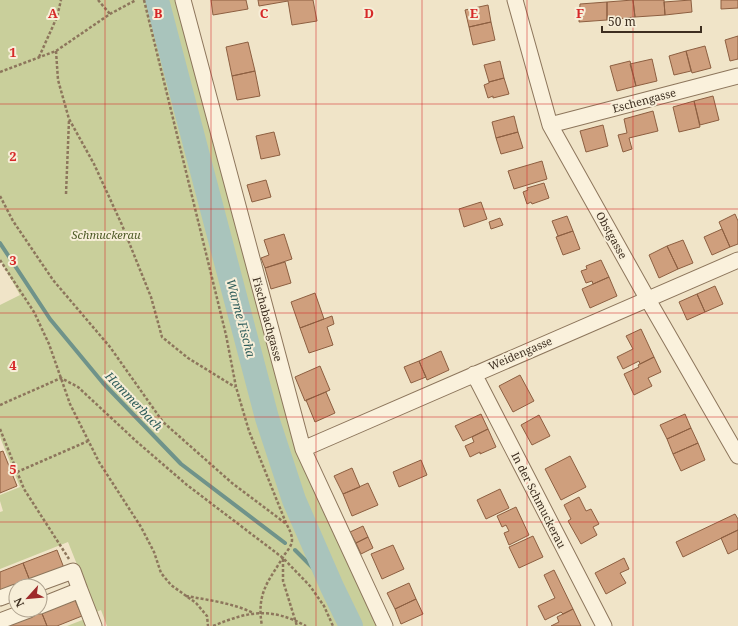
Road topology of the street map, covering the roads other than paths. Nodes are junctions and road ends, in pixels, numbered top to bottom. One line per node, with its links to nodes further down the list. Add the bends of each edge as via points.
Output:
1 (183, 0): 8 (street, Fischabachgasse)
2 (515, 0): 4 (street, Obstgasse)
3 (738, 76): 4 (street, Eschengasse)
4 (550, 125): 6 (street, Obstgasse)
5 (738, 260): 6 (street, Weidengasse)
6 (647, 298): 7 (street, Weidengasse); 9 (street, Obstgasse)
7 (474, 374): 8 (street, Weidengasse); 15 (street, In der Schmuckerau)
8 (303, 449): 14 (street, Fischabachgasse)
9 (737, 451)
10 (48, 580): 11 (street, via 73,571)
11 (80, 590): 12 (street); 13 (street)
12 (48, 603)
13 (94, 626)
14 (384, 626)
15 (604, 626)

